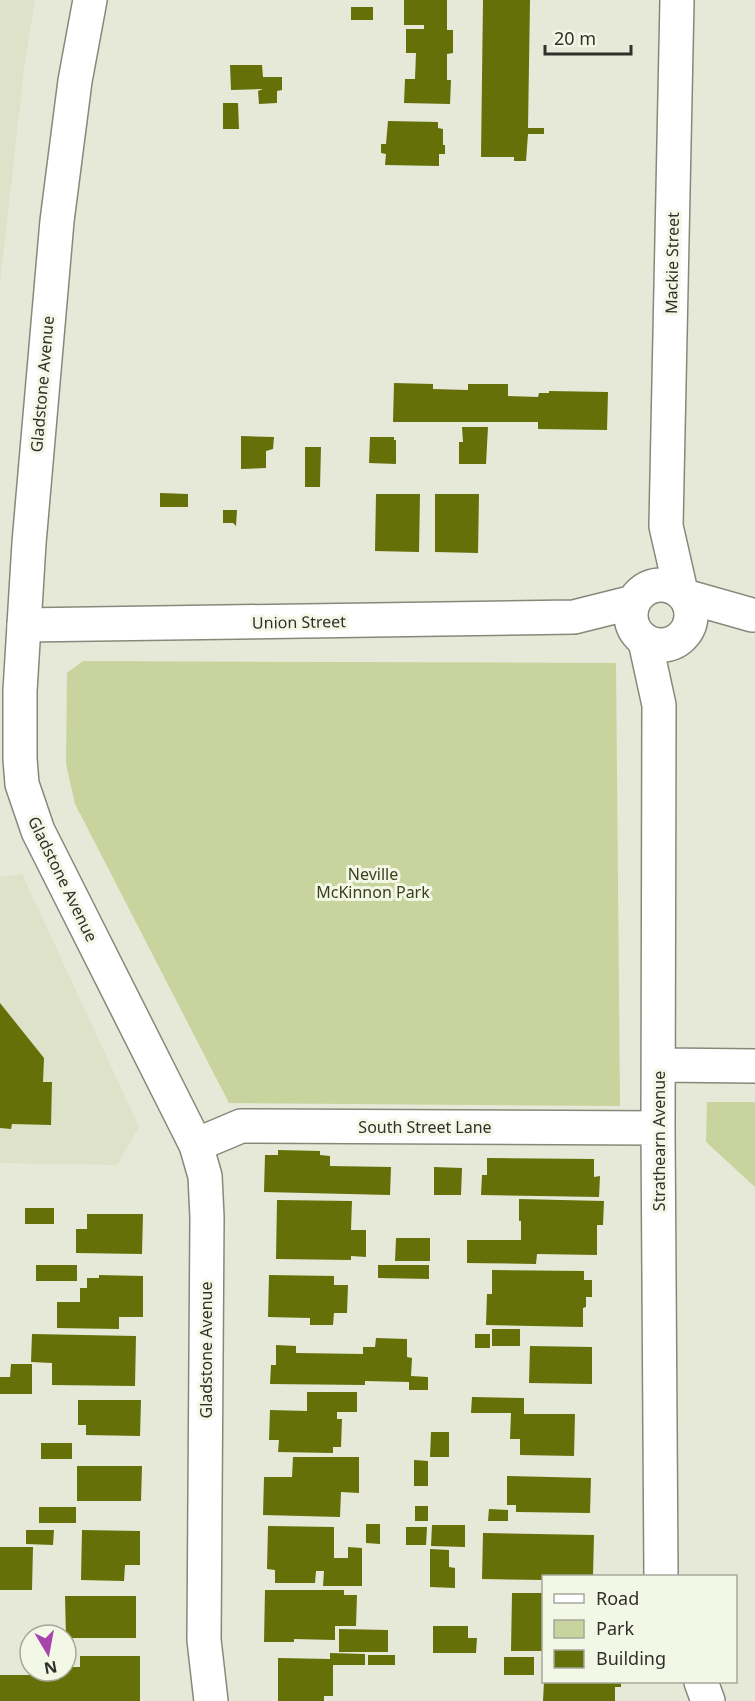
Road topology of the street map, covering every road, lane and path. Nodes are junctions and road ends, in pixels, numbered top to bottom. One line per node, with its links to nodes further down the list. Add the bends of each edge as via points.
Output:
1 (90, 0): 7 (street, Gladstone Avenue, via 55,232)
2 (677, 0): 3 (street, Mackie Street)
3 (666, 526): 4 (street); 6 (street)
4 (683, 594): 5 (street, Union Street); 6 (street, Union Street, via 664,585 649,587)
5 (753, 615): 6 (street, Union Street)
6 (654, 622): 7 (street, Union Street, via 574,617); 8 (street, Strathearn Avenue, via 659,705)
7 (24, 625): 11 (street, Gladstone Avenue, via 20,759 29,808 48,854)
8 (660, 1065): 9 (street); 10 (street, Strathearn Avenue)
9 (755, 1066)
10 (658, 1128): 11 (street, South Street Lane, via 241,1126); 12 (street, Strathearn Avenue)
11 (196, 1144): 14 (street, Gladstone Avenue, via 207,1196 204,1640)
12 (661, 1575)
13 (701, 1683): 15 (street)
14 (211, 1701)
15 (708, 1701)

